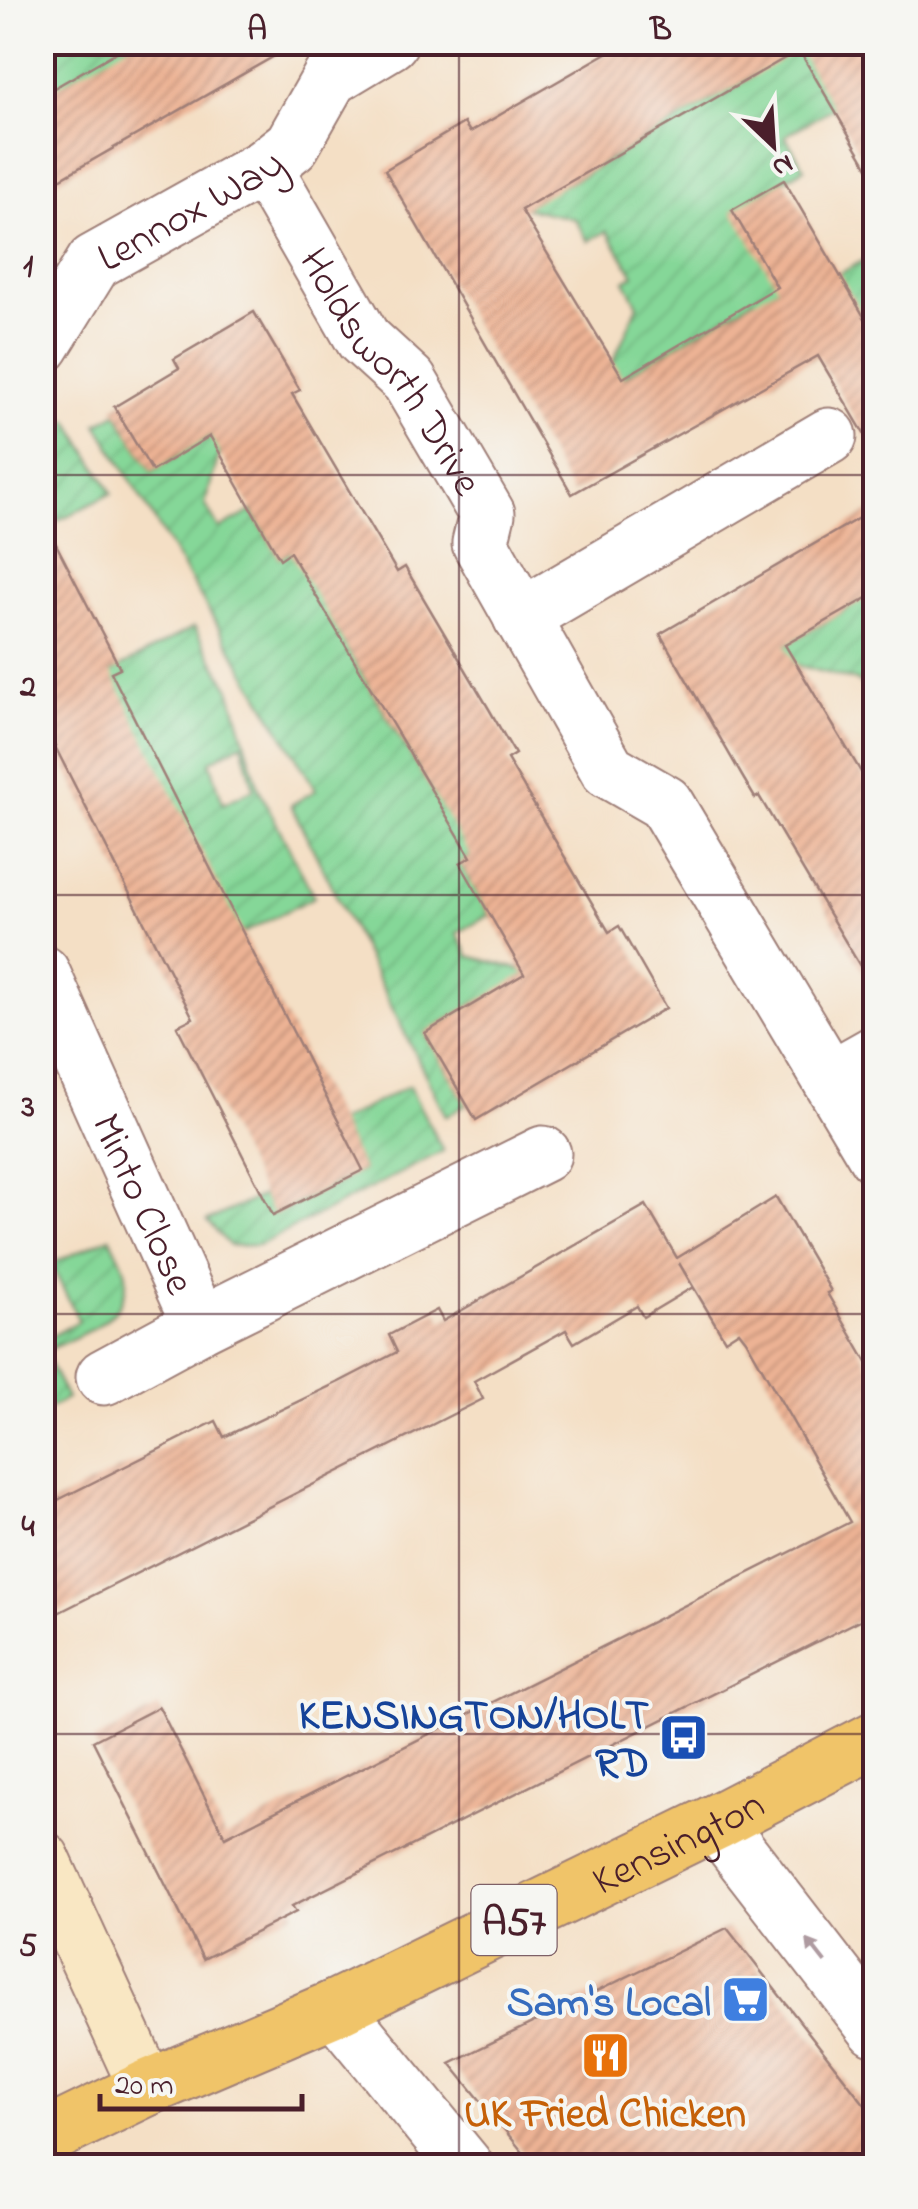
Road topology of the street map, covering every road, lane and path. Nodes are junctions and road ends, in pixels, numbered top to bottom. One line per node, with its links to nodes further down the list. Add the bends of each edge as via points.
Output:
1 (390, 42): 2 (street, Lennox Way, via 330,78 292,146)
2 (264, 167): 3 (street, Lennox Way, via 94,262); 5 (street, Holdsworth Drive, via 363,339 410,380 487,514 480,544)
3 (42, 346)
4 (830, 436): 5 (street)
5 (521, 617): 7 (street, Holdsworth Drive, via 608,770 665,803)
6 (42, 972): 10 (street, Minto Close)
7 (853, 1066): 9 (street, Holdsworth Drive)
8 (543, 1154): 10 (street, Minto Close)
9 (876, 1156)
10 (200, 1325): 11 (street, Minto Close)
11 (104, 1377)
12 (876, 1739): 13 (main road, Kensington / A57)
13 (716, 1822): 15 (main road, Kensington / A57); 16 (street, one-way to 13)
14 (42, 1859): 17 (main road)
15 (335, 2008): 17 (main road, Kensington / A57); 19 (street)
16 (876, 2028)
17 (147, 2088): 18 (main road, Kensington / A57)
18 (42, 2139)
19 (465, 2166)

